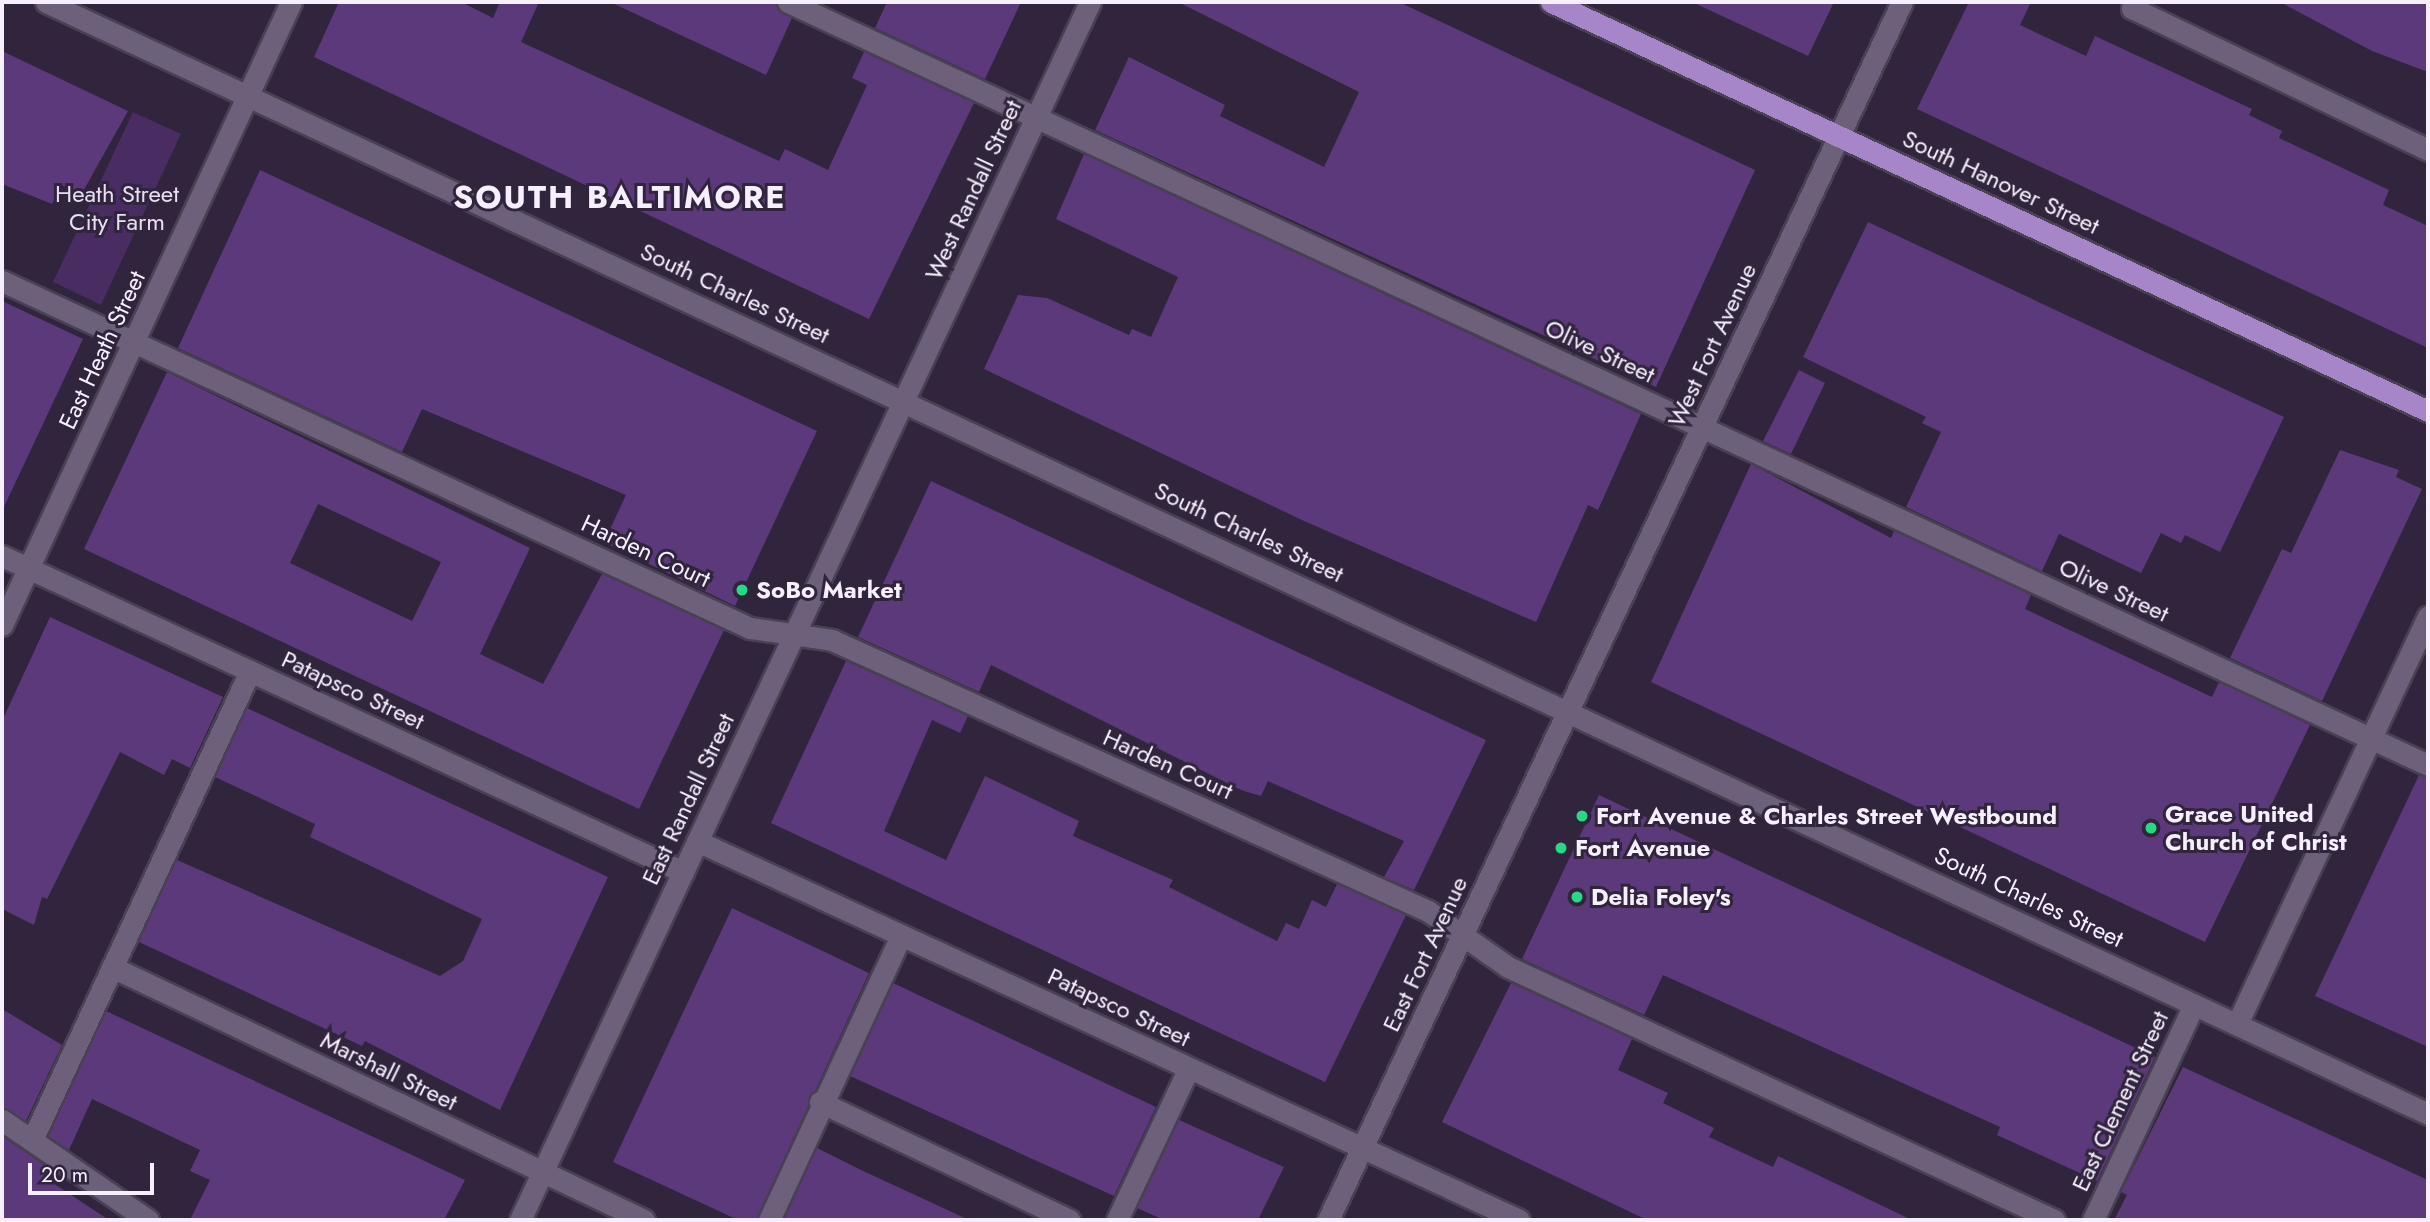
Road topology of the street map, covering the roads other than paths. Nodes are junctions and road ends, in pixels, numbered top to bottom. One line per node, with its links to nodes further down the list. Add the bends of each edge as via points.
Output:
1 (46, 2): 8 (street, South Charles Street)
2 (291, 2): 8 (street, East Heath Street)
3 (788, 2): 9 (street, Olive Street)
4 (1090, 2): 9 (street, West Randall Street)
5 (1551, 2): 10 (main road, South Hanover Street)
6 (1902, 2): 10 (street, West Fort Avenue)
7 (2135, 2): 11 (street, via 2132,8)
8 (248, 96): 13 (street, East Heath Street); 14 (street, South Charles Street)
9 (1036, 118): 14 (street, West Randall Street); 16 (street, Olive Street)
10 (1838, 135): 15 (main road, South Hanover Street); 16 (street, West Fort Avenue)
11 (2426, 143)
12 (2, 281): 13 (street, Harden Court)
13 (134, 343): 18 (street, East Heath Street); 21 (street, Harden Court, via 750,628)
14 (904, 400): 21 (street, East Randall Street); 23 (street, South Charles Street)
15 (2428, 411)
16 (1702, 428): 23 (street, West Fort Avenue); 24 (street, Olive Street)
17 (2, 556): 18 (street, Patapsco Street)
18 (29, 568): 20 (street, East Heath Street); 22 (street, Patapsco Street)
19 (2428, 616): 24 (street)
20 (2, 625)
21 (794, 635): 26 (street, East Randall Street); 29 (street, Harden Court, via 856,651 1428,911)
22 (250, 671): 27 (street, Patapsco Street); 30 (street)
23 (1570, 710): 29 (street, East Fort Avenue); 31 (street, South Charles Street)
24 (2371, 737): 25 (street, Olive Street); 32 (street)
25 (2428, 765)
26 (697, 841): 27 (street, East Randall Street); 28 (street, Patapsco Street)
27 (683, 872): 39 (street, East Randall Street)
28 (901, 935): 33 (street, Patapsco Street); 34 (street)
29 (1463, 936): 38 (street, East Fort Avenue); 48 (street, Harden Court, via 1508,967)
30 (112, 967): 37 (street); 39 (street, Marshall Street)
31 (2194, 1004): 32 (street, South Charles Street); 49 (street, East Clement Street)
32 (2237, 1024): 35 (street, South Charles Street)
33 (1189, 1068): 38 (street, Patapsco Street); 45 (street)
34 (820, 1102): 43 (street); 44 (street)
35 (2428, 1114)
36 (2, 1120): 37 (street)
37 (32, 1140): 40 (street)
38 (1362, 1148): 46 (street, East Fort Avenue); 47 (street, Patapsco Street)
39 (542, 1173): 41 (street, East Randall Street); 42 (street, Marshall Street)
40 (148, 1220)
41 (520, 1220)
42 (644, 1220)
43 (769, 1220)
44 (1070, 1220)
45 (1117, 1220)
46 (1328, 1220)
47 (1519, 1220)
48 (2054, 1220)
49 (2093, 1220)

